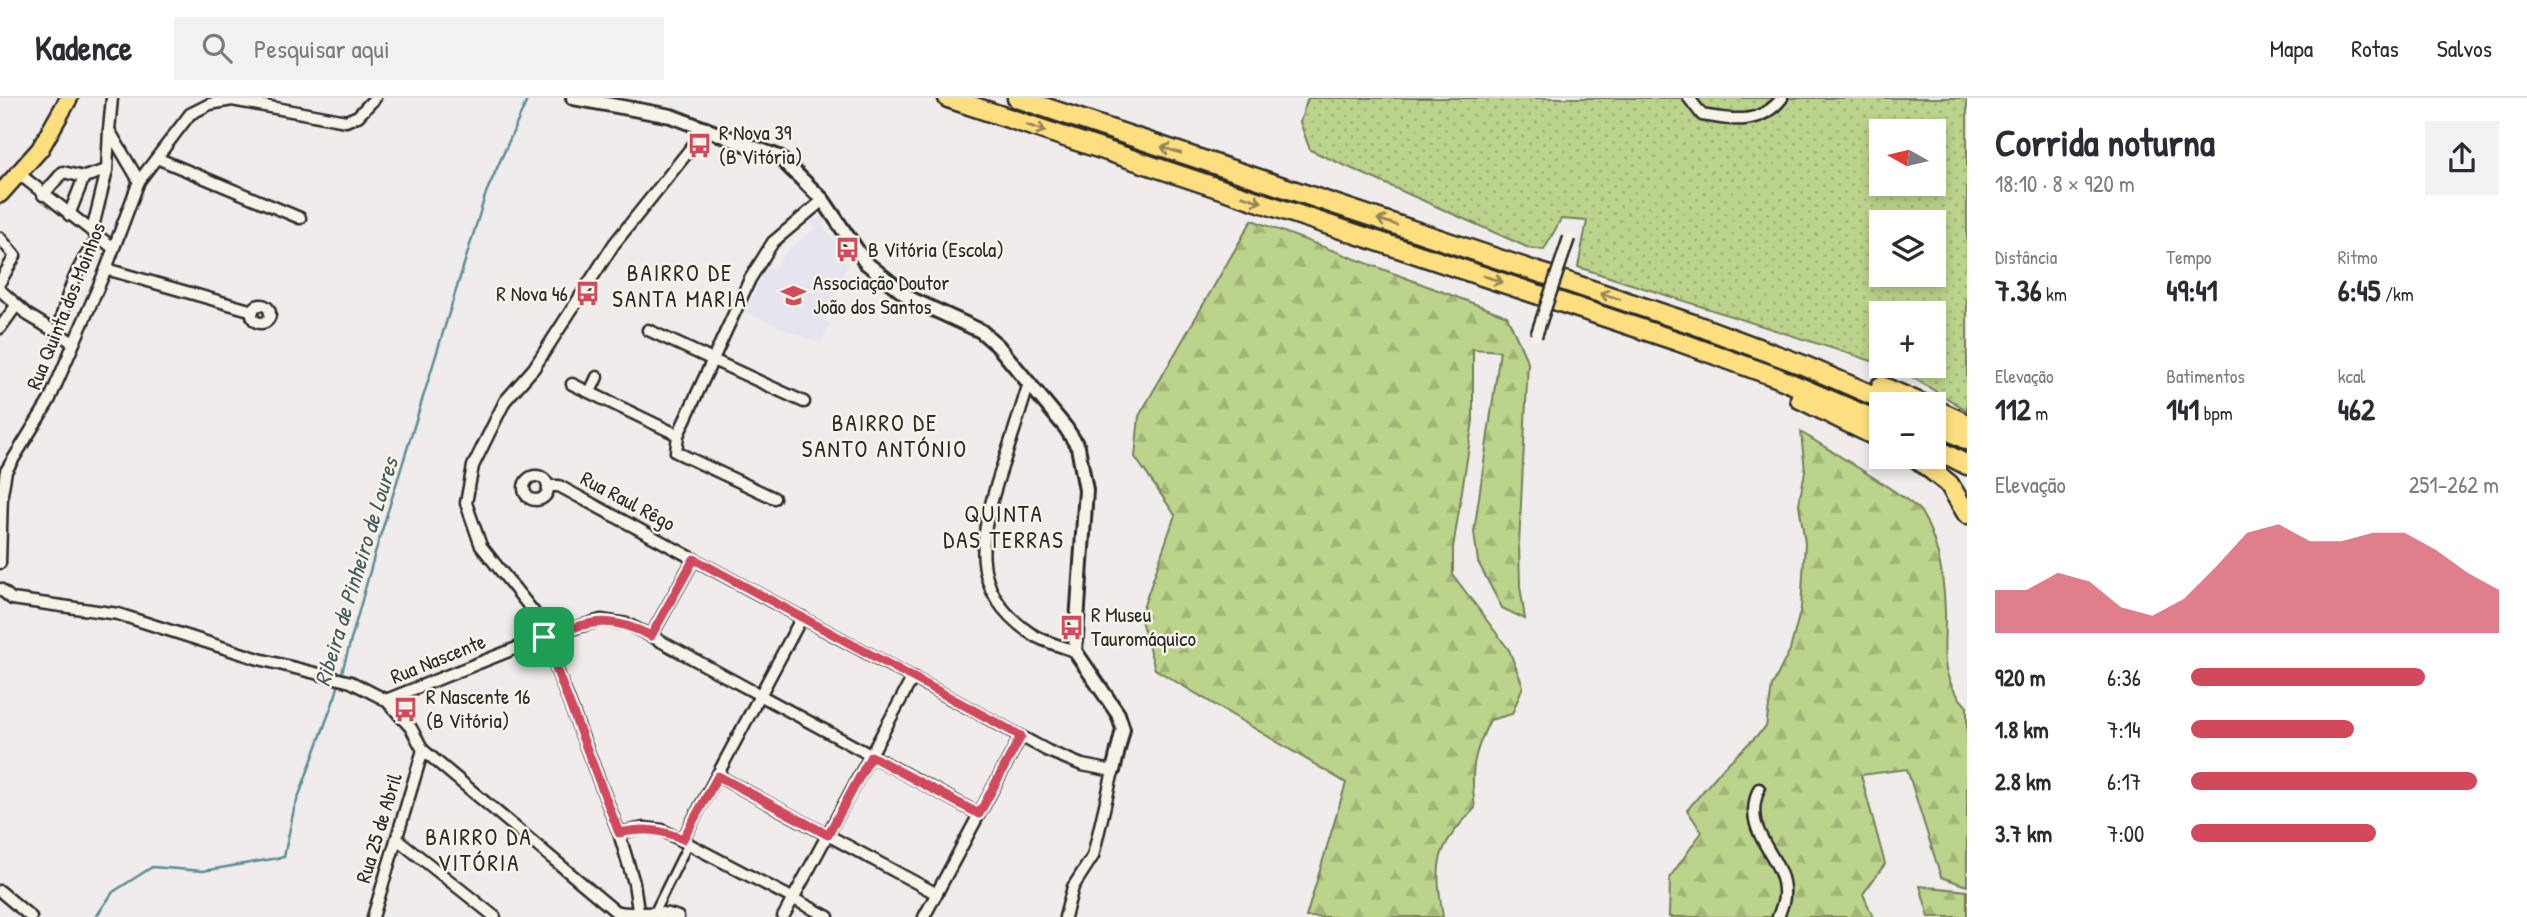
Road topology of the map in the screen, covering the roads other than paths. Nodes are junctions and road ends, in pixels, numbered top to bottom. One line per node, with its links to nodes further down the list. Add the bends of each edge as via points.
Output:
1 (69, 98): 13 (main road, via 40,149)
2 (112, 98): 10 (street)
3 (376, 98): 11 (street, via 346,121 232,100 209,104 190,114)
4 (573, 98): 9 (street, via 671,116)
5 (948, 98): 28 (highway, one-way to 28)
6 (1017, 98): 31 (highway, one-way to 6)
7 (1689, 98): 8 (street, via 1702,115 1740,121 1763,116)
8 (1782, 98)
9 (707, 128): 18 (street, via 779,157); 63 (street, via 614,244 534,368 494,418 470,474 466,503 481,546 537,615)
10 (109, 130): 12 (street); 15 (street)
11 (159, 159): 15 (street); 20 (street)
12 (106, 172): 14 (street); 21 (street)
13 (18, 173): 16 (main road); 17 (street)
14 (84, 177): 17 (street, via 63,172); 19 (street)
15 (139, 181): 24 (street, Rua Quinta dos Moinhos)
16 (0, 194)
17 (43, 195): 19 (street)
18 (823, 200): 37 (street, via 773,242 750,279); 39 (street, via 865,262 889,284 930,309 981,331)
19 (69, 215): 21 (street)
20 (300, 218)
21 (96, 234): 24 (street); 34 (street, via 83,256)
22 (0, 238): 26 (street, via 15,256)
23 (1569, 238): 35 (street, bridge)
24 (112, 247): 25 (street, Rua Quinta dos Moinhos)
25 (106, 269): 30 (street); 36 (street, Rua Quinta dos Moinhos)
26 (0, 282)
27 (0, 290): 29 (street)
28 (1540, 296): 46 (highway, via 1740,364); 49 (highway, via 1755,379)
29 (16, 306): 32 (street); 34 (street)
30 (253, 311)
31 (1675, 317): 42 (highway, via 1789,352); 43 (highway)
32 (0, 328)
33 (648, 330): 37 (street)
34 (57, 334): 36 (street)
35 (1536, 336)
36 (72, 342): 59 (street, Rua Quinta dos Moinhos, via 43,413 6,471)
37 (713, 360): 44 (street); 50 (street)
38 (597, 377): 41 (street)
39 (1029, 383): 64 (street, via 1079,447 1083,463 1085,527); 64 (street, via 984,526 985,568 998,601 1017,623 1033,635)
40 (572, 384): 41 (street)
41 (590, 392): 50 (street)
42 (1892, 392)
43 (1869, 394)
44 (804, 402)
45 (1946, 414): 47 (highway)
46 (1869, 417)
47 (1967, 424)
48 (1946, 429): 51 (highway)
49 (1869, 433)
50 (678, 435): 56 (street, via 676,452)
51 (1967, 440)
52 (1946, 454): 53 (highway)
53 (1967, 465)
54 (1930, 469): 57 (highway, via 1949,484)
55 (548, 486): 58 (street, Rua Raul Rêgo, via 559,486)
56 (775, 498)
57 (1967, 514)
58 (694, 559): 61 (street, Rua Raul Rêgo); 62 (street)
59 (0, 563)
60 (0, 589): 67 (street, via 12,598 118,614 259,659 352,682)
61 (802, 617): 65 (street, Rua Raul Rêgo); 66 (street)
62 (651, 636): 63 (street, Rua Nascente, via 627,624 601,621); 66 (street, Rua Nascente)
63 (544, 637): 67 (street, Rua Nascente); 75 (street)
64 (1075, 651): 71 (street, via 1118,714 1123,729)
65 (914, 677): 68 (street, Rua Raul Rêgo); 70 (street)
66 (761, 695): 70 (street, Rua Nascente); 72 (street)
67 (386, 700): 69 (street)
68 (1021, 736): 71 (street, Rua Raul Rêgo, via 1082,765); 74 (street)
69 (423, 750): 77 (street, Rua 25 de Abril); 83 (street, via 615,911)
70 (871, 756): 74 (street, Rua Nascente); 76 (street)
71 (1113, 771): 91 (street, via 1093,856 1073,887)
72 (718, 776): 76 (street); 78 (street)
73 (1759, 789): 92 (street, via 1754,819 1761,841 1780,870 1784,896)
74 (979, 814): 80 (street)
75 (619, 833): 78 (street, via 644,828); 83 (street)
76 (828, 835): 80 (street); 81 (street)
77 (397, 839): 85 (street, Rua 25 de Abril); 86 (street)
78 (686, 840): 81 (street); 82 (street)
79 (0, 891): 84 (street)
80 (937, 894): 90 (street)
81 (793, 899): 88 (street); 89 (street)
82 (653, 913): 83 (street); 87 (street)
83 (639, 916)
84 (31, 917)
85 (373, 917)
86 (495, 917)
87 (678, 917)
88 (783, 917)
89 (828, 917)
90 (924, 917)
91 (1065, 917)
92 (1778, 917)

